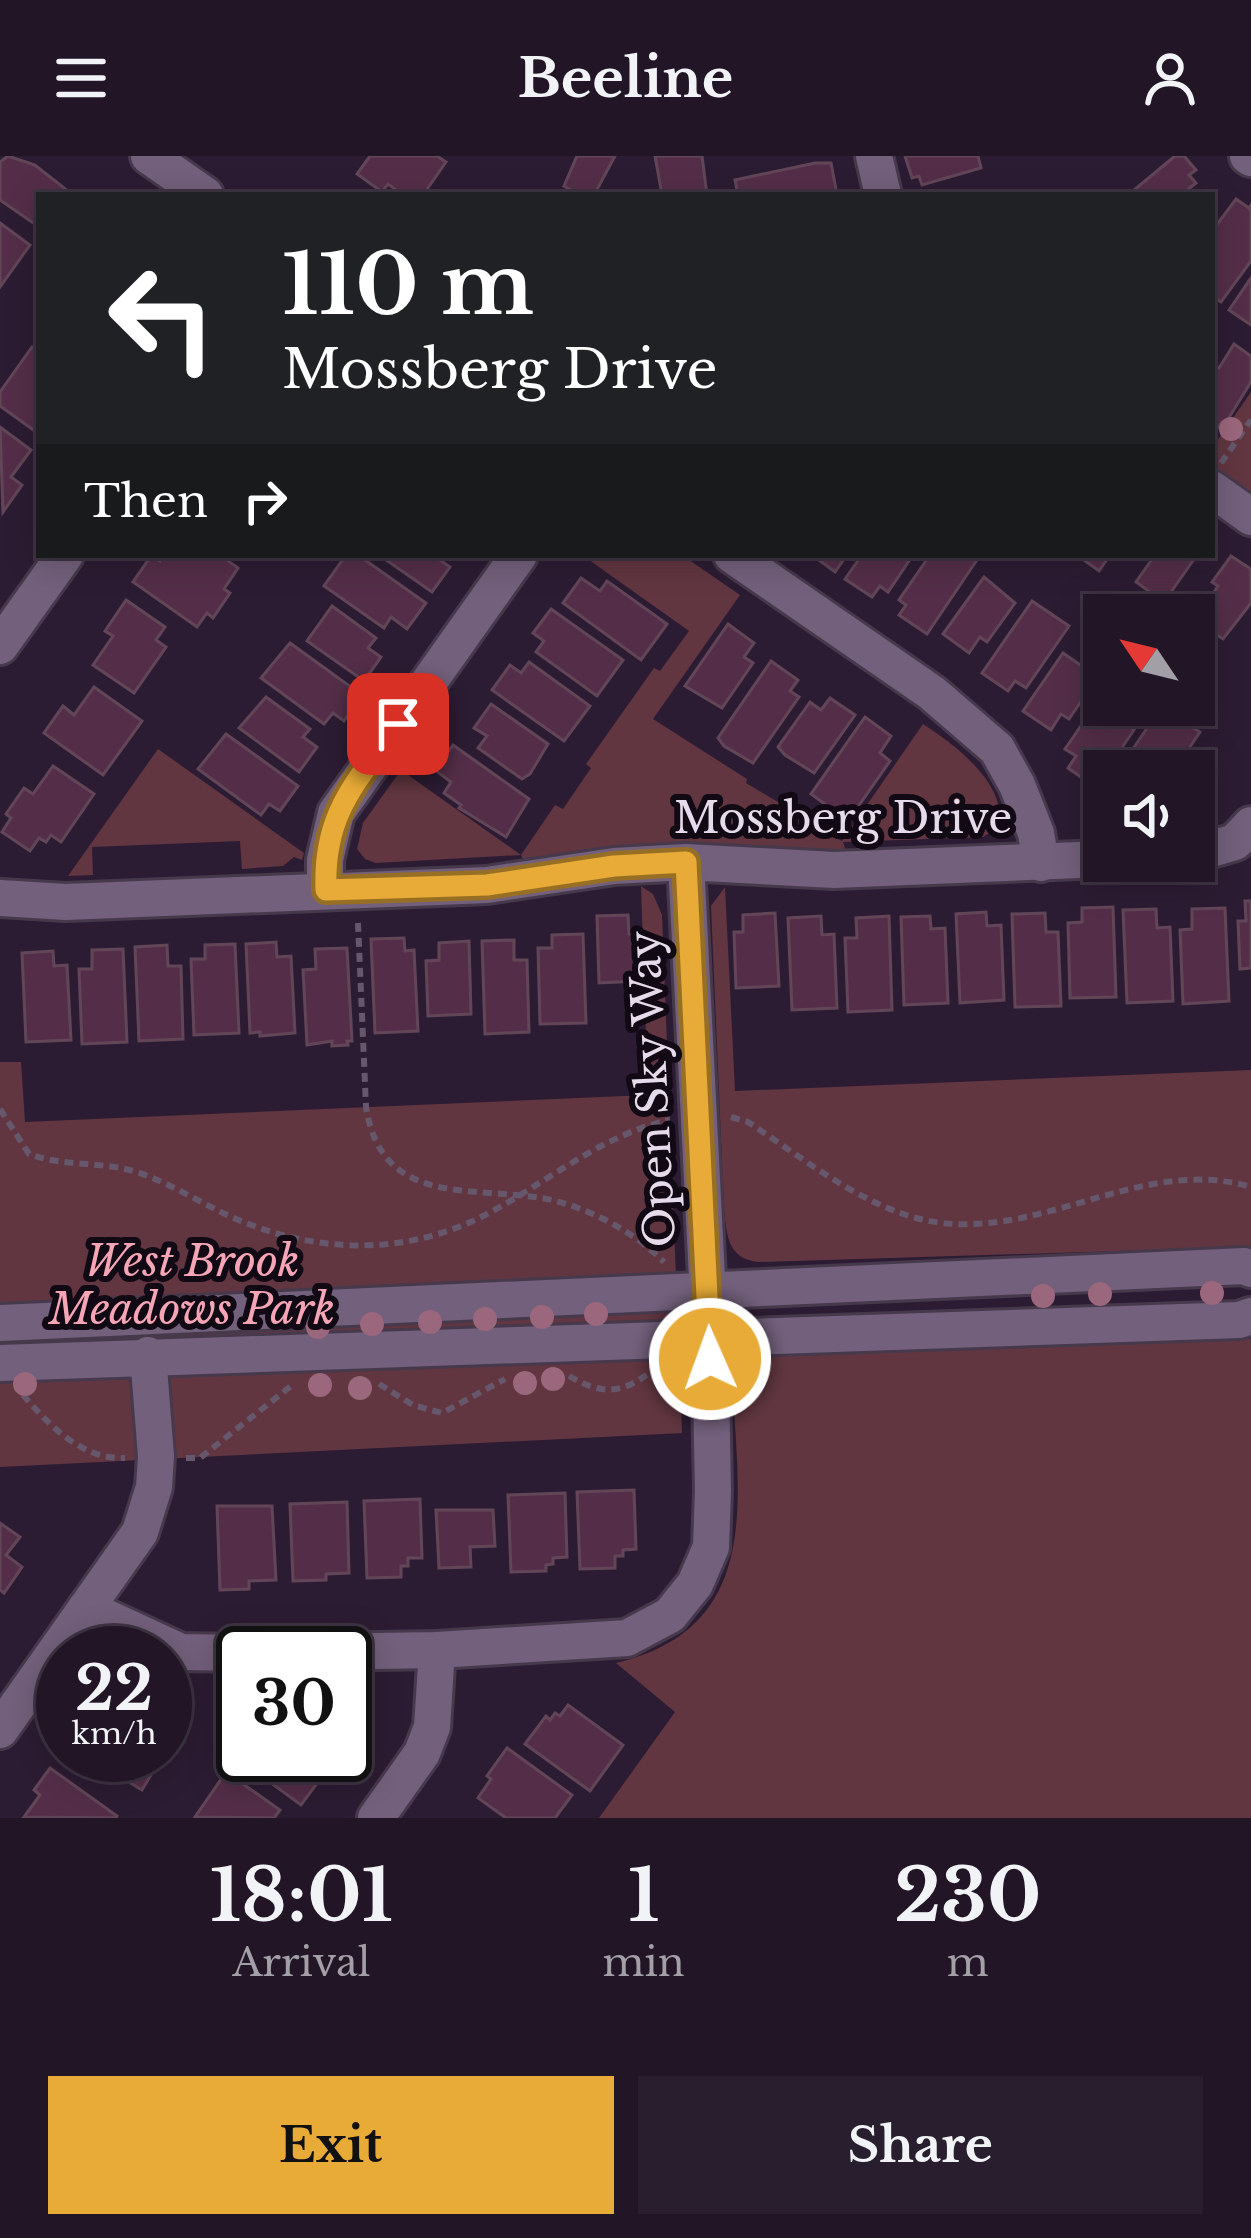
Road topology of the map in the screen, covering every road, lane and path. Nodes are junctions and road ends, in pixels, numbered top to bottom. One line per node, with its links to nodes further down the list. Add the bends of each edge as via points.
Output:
1 (149, 156): 3 (street)
2 (874, 156): 4 (street)
3 (202, 192)
4 (882, 192)
5 (1251, 420): 6 (path)
6 (1215, 478)
7 (1215, 481): 8 (street)
8 (1251, 517)
9 (63, 558): 12 (street)
10 (517, 558): 18 (street, via 337,813 328,832)
11 (736, 558): 17 (street, via 932,693 997,749)
12 (0, 646)
13 (1251, 825): 14 (street)
14 (1215, 848)
15 (1083, 860): 17 (street, Mossberg Drive)
16 (686, 862): 17 (street, Mossberg Drive, via 835,870); 18 (street, Mossberg Drive, via 487,885); 27 (street, Open Sky Way)
17 (1041, 862)
18 (341, 889): 19 (street, Mossberg Drive); 24 (path, via 376,1144 396,1168 433,1187)
19 (0, 898)
20 (0, 1109): 24 (path, via 29,1154 130,1170 253,1226 309,1242 405,1243)
21 (727, 1117): 23 (path, via 918,1219 984,1223 1046,1215 1180,1179)
22 (665, 1120): 24 (path)
23 (1251, 1187)
24 (517, 1197): 25 (path, via 604,1220)
25 (669, 1268)
26 (1251, 1269): 27 (street)
27 (709, 1313): 28 (street); 29 (street); 30 (street); 40 (street, Open Sky Way, via 711,1547 670,1616 627,1638)
28 (1251, 1316)
29 (0, 1323)
30 (148, 1355): 34 (street); 39 (street, via 154,1487 140,1532)
31 (658, 1364): 33 (path, via 619,1391 594,1389)
32 (520, 1372): 35 (path, via 442,1413)
33 (563, 1372)
34 (9, 1376): 37 (path, via 54,1429)
35 (358, 1376)
36 (300, 1383): 38 (path)
37 (113, 1459)
38 (190, 1459)
39 (86, 1608): 42 (street, Open Sky Way, via 181,1652); 43 (street)
40 (436, 1650): 41 (street, Open Sky Way); 44 (street, via 432,1726)
41 (372, 1651)
42 (216, 1653)
43 (0, 1730)
44 (376, 1818)

